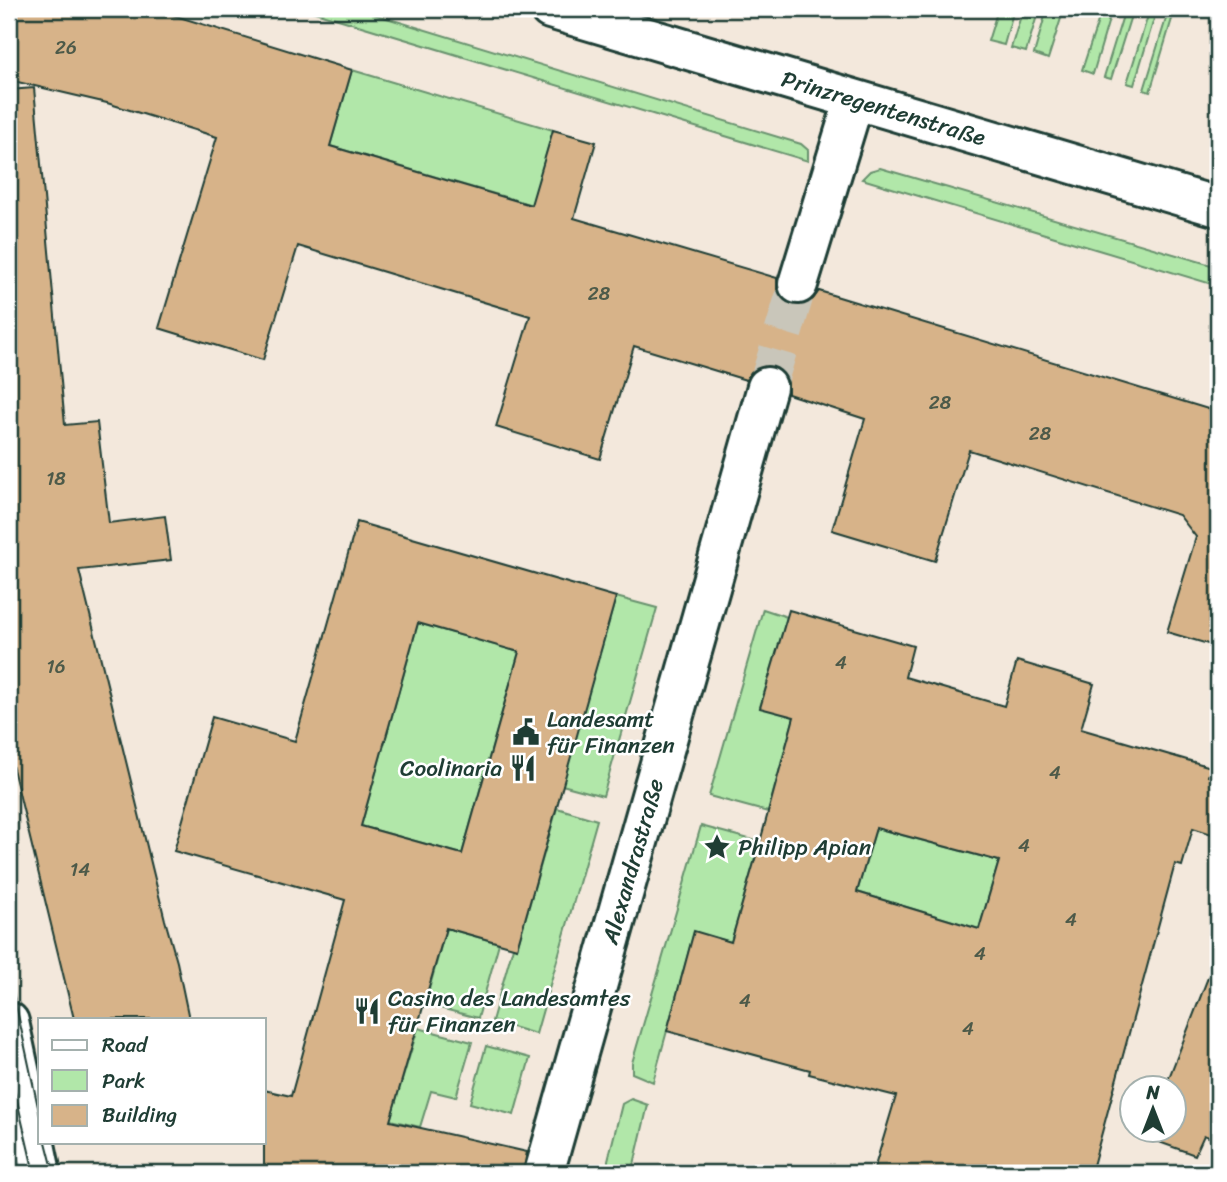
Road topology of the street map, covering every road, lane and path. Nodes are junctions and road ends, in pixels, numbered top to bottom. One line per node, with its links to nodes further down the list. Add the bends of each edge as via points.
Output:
1 (550, 9): 2 (street, Prinzregentenstraße)
2 (854, 101): 3 (street, Prinzregentenstraße); 4 (street)
3 (1218, 207)
4 (798, 284)
5 (767, 387): 8 (street, Alexandrastraße)
6 (9, 1022): 7 (street)
7 (41, 1173)
8 (544, 1173)

